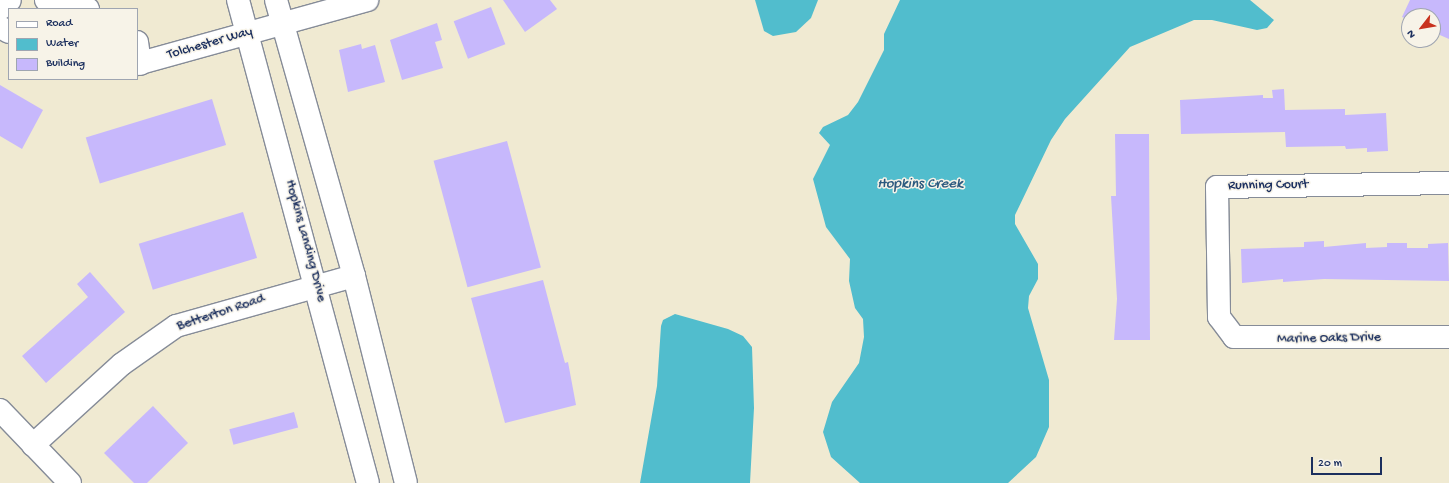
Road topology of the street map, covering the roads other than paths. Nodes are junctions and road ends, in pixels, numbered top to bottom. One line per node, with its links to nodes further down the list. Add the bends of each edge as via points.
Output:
1 (10, 0): 7 (street)
2 (46, 0): 6 (street)
3 (238, 0): 9 (street, Hopkins Landing Drive)
4 (276, 0): 8 (street)
5 (367, 0): 8 (street, Tolchester Way)
6 (83, 8)
7 (0, 9)
8 (282, 22): 9 (street, Tolchester Way); 12 (street)
9 (248, 34): 10 (street, Tolchester Way); 13 (street, Hopkins Landing Drive)
10 (138, 64)
11 (1449, 183): 14 (street, Running Court, via 1217,187)
12 (354, 276): 13 (street, Betterton Road); 20 (street)
13 (317, 285): 17 (street, Betterton Road, via 176,326 122,364); 19 (street, Hopkins Landing Drive)
14 (1218, 317): 15 (street, Marine Oaks Drive, via 1234,337)
15 (1449, 337)
16 (0, 410): 17 (street)
17 (33, 445): 18 (street)
18 (70, 483)
19 (368, 483)
20 (406, 483)

